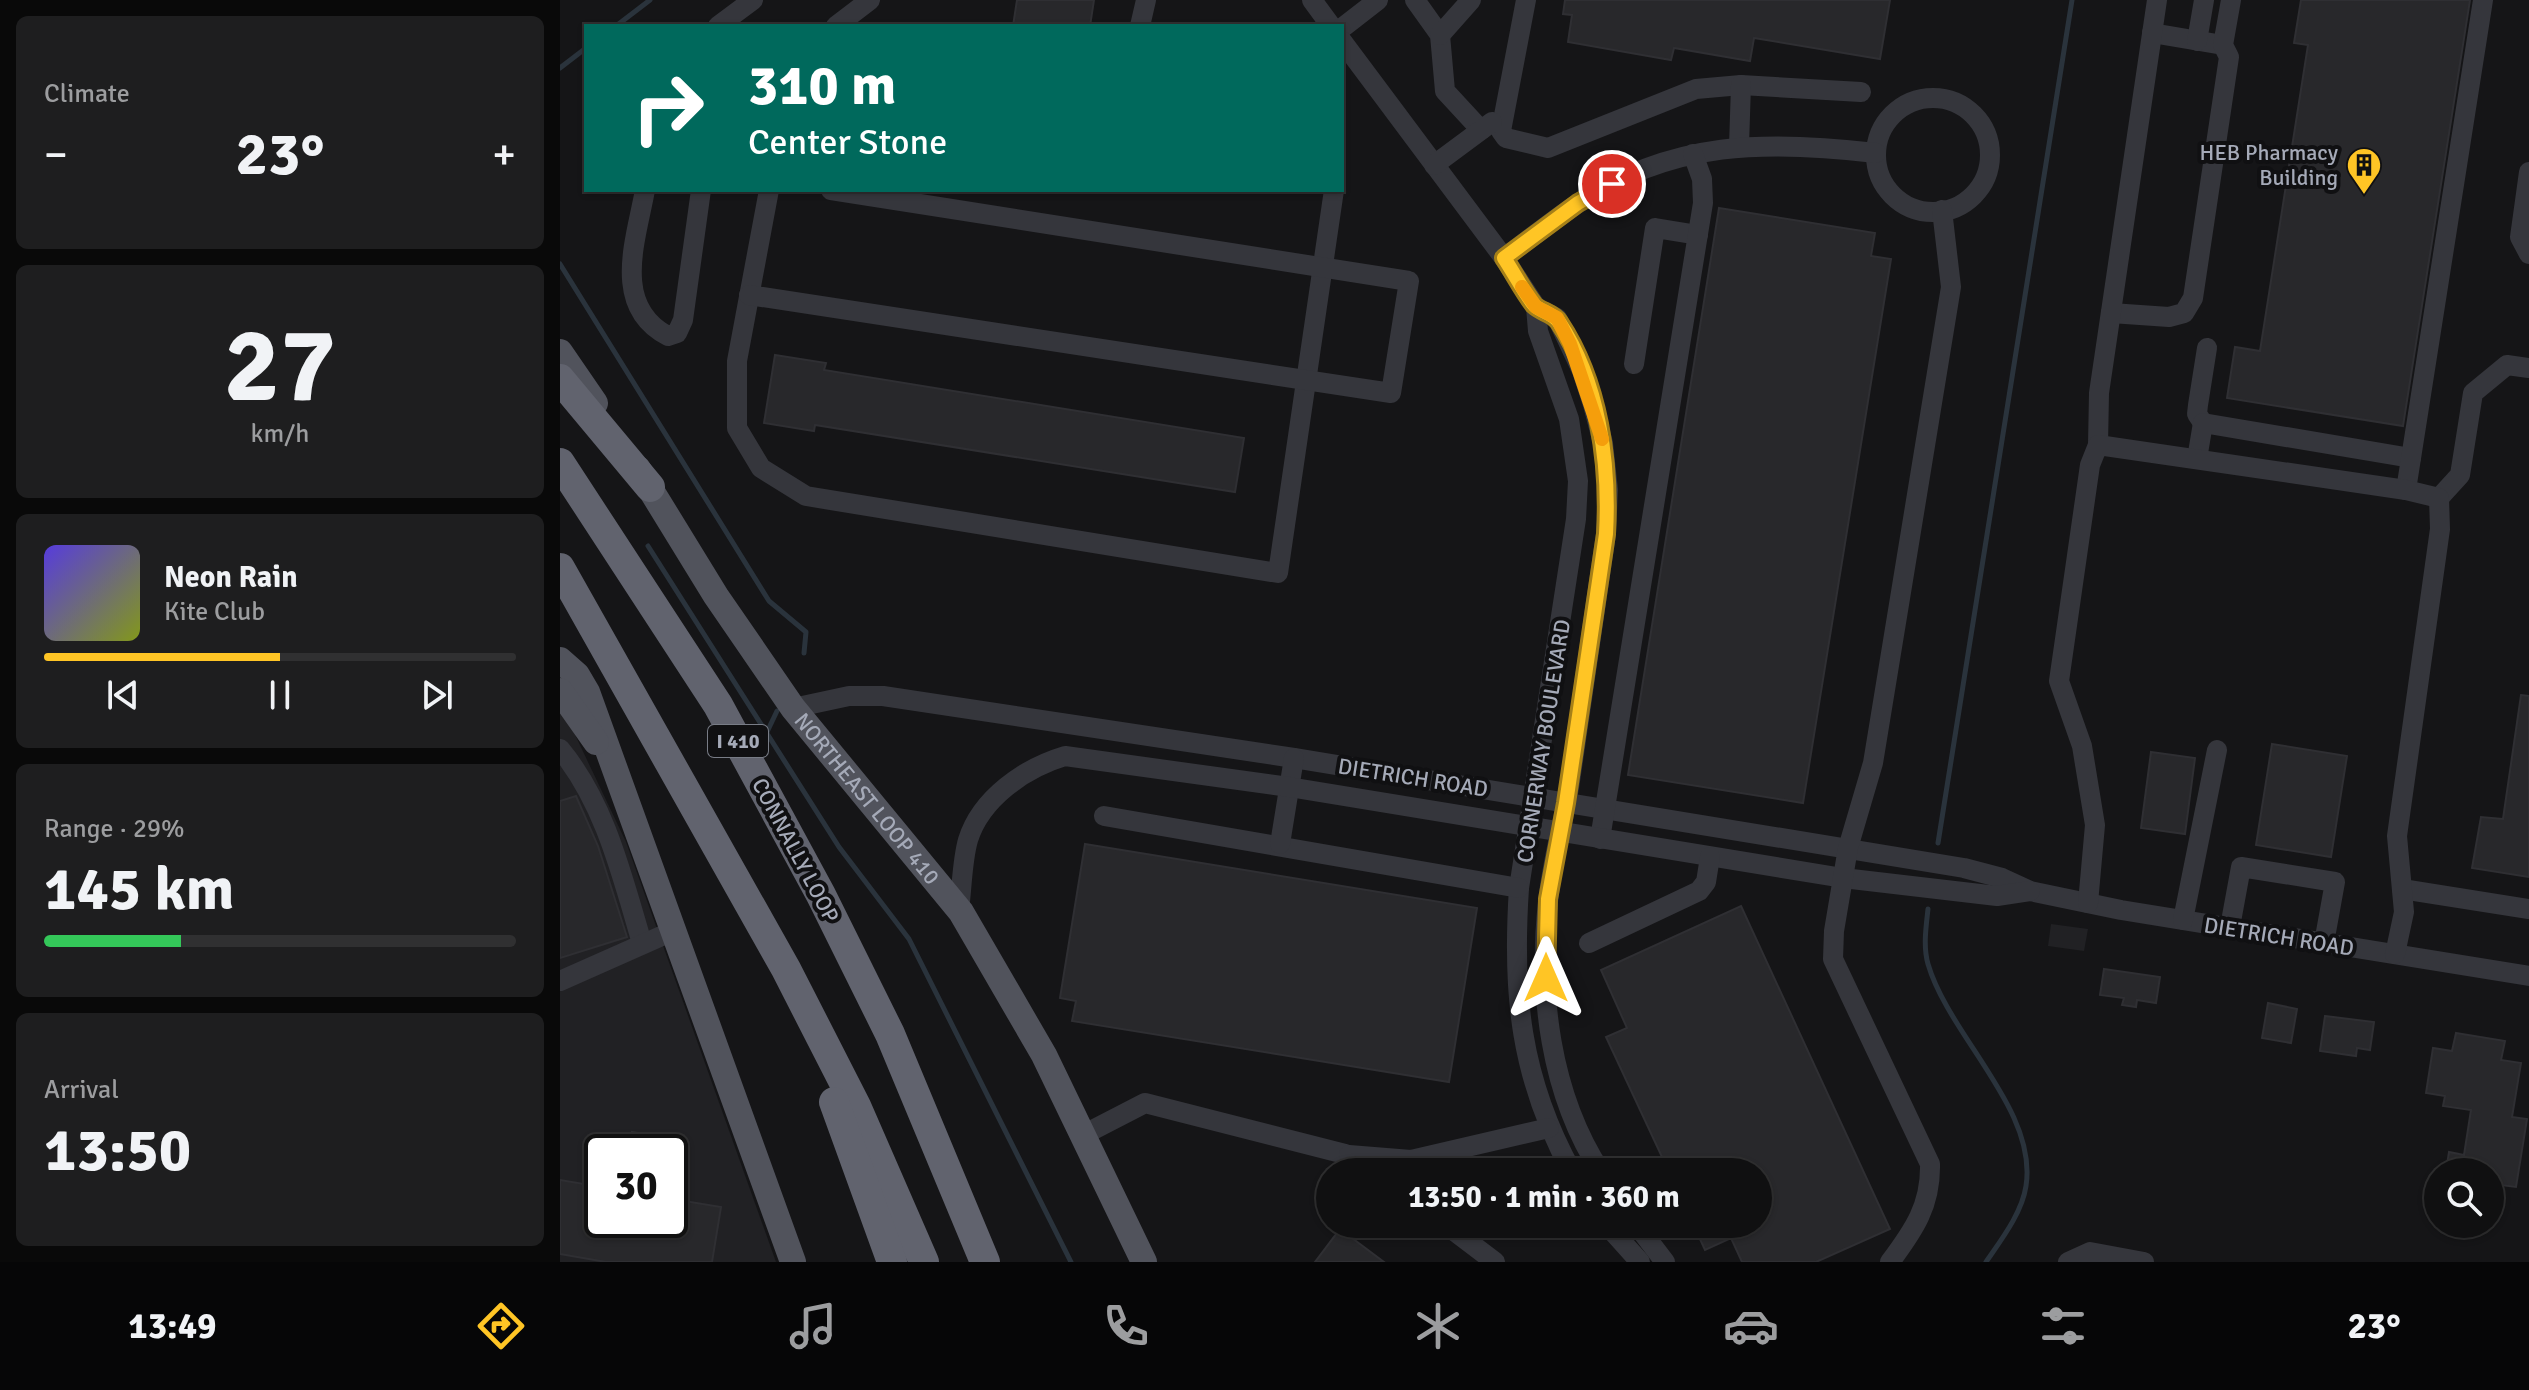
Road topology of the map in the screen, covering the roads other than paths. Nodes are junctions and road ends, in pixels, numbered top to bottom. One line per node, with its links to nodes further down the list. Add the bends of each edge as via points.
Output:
1 (753, 0): 13 (street)
2 (870, 0): 14 (street)
3 (1146, 0): 15 (street)
4 (1312, 0): 16 (street)
5 (1378, 0): 17 (street)
6 (1415, 0): 19 (street)
7 (1471, 0): 19 (street)
8 (1526, 0): 25 (street)
9 (2157, 0): 18 (street)
10 (2204, 0): 20 (street)
11 (2231, 0): 22 (street)
12 (2483, 0): 53 (street)
13 (726, 23)
14 (839, 24)
15 (1140, 24)
16 (1330, 24)
17 (1344, 26)
18 (2152, 33): 20 (street); 44 (street)
19 (1440, 35): 26 (street, via 1445,91)
20 (2197, 41): 22 (street)
21 (1344, 44): 30 (street, CORNERWAY BOULEVARD)
22 (2223, 45): 44 (street, via 2229,57 2193,298 2184,313 2169,317)
23 (1741, 85): 24 (street); 25 (street, via 1696,89 1548,148 1506,138 1501,131); 27 (street)
24 (1861, 92)
25 (1505, 112): 26 (street)
26 (1481, 130): 30 (street)
27 (1739, 146): 28 (street, via 1798,144); 29 (street)
28 (1876, 153): 37 (street, via 1878,171 1898,200 1914,209); 37 (street, via 1890,117 1906,104 1944,98 1963,105 1987,136 1988,173 1966,201)
29 (1693, 154): 38 (street, via 1702,179); 40 (street, via 1612,184)
30 (1434, 165): 40 (street, CORNERWAY BOULEVARD)
31 (2529, 172): 39 (street, via 2520,237)
32 (645, 192): 33 (street, via 629,276 632,293 656,329 668,336 677,333 683,320)
33 (701, 192)
34 (769, 192): 42 (street)
35 (844, 192): 41 (street)
36 (1334, 192): 41 (street)
37 (1942, 210): 79 (street, via 1951,287 1873,763)
38 (1698, 235): 47 (street, via 1655,228); 73 (street)
39 (2529, 254)
40 (1504, 258): 43 (street, CORNERWAY BOULEVARD)
41 (1323, 267): 50 (street); 50 (street, via 1409,281 1391,393)
42 (749, 295): 50 (street); 50 (street, via 737,361 737,428 761,468 806,496 1278,573)
43 (1536, 307): 71 (street, CORNERWAY BOULEVARD, via 1538,331 1569,419 1578,481 1575,533); 72 (street, CORNERWAY BOULEVARD, via 1557,318 1582,371 1603,443 1608,490)
44 (2111, 313): 52 (street, via 2099,393)
45 (2207, 348): 51 (street, via 2197,414)
46 (560, 352): 56 (main road, NORTHEAST LOOP 410)
47 (1634, 364)
48 (2529, 368): 58 (street, via 2507,365 2473,393 2460,475)
49 (560, 379): 56 (highway)
50 (1306, 379)
51 (2203, 423): 53 (street); 54 (street)
52 (2098, 445): 54 (street); 85 (street, via 2090,465 2059,681 2082,746 2095,825)
53 (2411, 458): 57 (street)
54 (2197, 459): 57 (street)
55 (560, 463): 98 (highway, CONNALLY LOOP / I 410, via 718,705)
56 (650, 487): 62 (main road, NORTHEAST LOOP 410)
57 (2406, 490): 58 (street)
58 (2439, 498): 83 (street, via 2440,529 2397,836)
59 (560, 568): 95 (highway)
60 (560, 660): 68 (main road, via 587,692)
61 (560, 691): 68 (main road)
62 (793, 708): 63 (street, DIETRICH ROAD, via 849,696 883,696); 87 (main road, NORTHEAST LOOP 410)
63 (1068, 724): 66 (street); 67 (street, DIETRICH ROAD)
64 (560, 749): 69 (street)
65 (2217, 750): 88 (street)
66 (1065, 756): 70 (street, DIETRICH ROAD); 87 (street, DIETRICH ROAD, via 1022,774 995,798 968,839)
67 (1294, 758): 70 (street); 71 (street, DIETRICH ROAD)
68 (613, 768): 69 (street); 90 (main road)
69 (587, 787): 91 (street)
70 (1289, 787): 75 (street, DIETRICH ROAD); 78 (street)
71 (1535, 797): 72 (street, DIETRICH ROAD); 75 (street, CORNERWAY BOULEVARD)
72 (1566, 803): 73 (street, DIETRICH ROAD); 76 (street, CORNERWAY BOULEVARD)
73 (1606, 808): 77 (street); 79 (street, DIETRICH ROAD)
74 (1104, 816): 78 (street)
75 (1530, 827): 76 (street, DIETRICH ROAD); 82 (street, CORNERWAY BOULEVARD)
76 (1561, 832): 77 (street, DIETRICH ROAD); 104 (street, CORNERWAY BOULEVARD, via 1548,899 1549,1028 1562,1084)
77 (1600, 839): 80 (street, DIETRICH ROAD)
78 (1280, 844): 82 (street)
79 (1848, 848): 81 (street); 84 (street, DIETRICH ROAD, via 1964,868)
80 (1710, 857): 81 (street, DIETRICH ROAD); 92 (street, via 1699,891)
81 (1843, 878): 84 (street, DIETRICH ROAD, via 1997,896); 117 (street, via 1833,959 1930,1164 1919,1223)
82 (1519, 888): 99 (street, CORNERWAY BOULEVARD, via 1517,998 1525,1056)
83 (2402, 889): 86 (street); 94 (street, via 2404,912)
84 (2030, 891): 85 (street, DIETRICH ROAD)
85 (2088, 903): 88 (street, DIETRICH ROAD)
86 (2529, 909)
87 (959, 910): 100 (main road, NORTHEAST LOOP 410, via 1044,1055)
88 (2183, 920): 89 (street, DIETRICH ROAD)
89 (2230, 927): 93 (street, DIETRICH ROAD); 93 (street, via 2241,867 2335,882)
90 (675, 930): 91 (street); 108 (main road)
91 (642, 943): 97 (street)
92 (1589, 943)
93 (2324, 943): 94 (street, DIETRICH ROAD)
94 (2395, 954): 96 (street, DIETRICH ROAD)
95 (786, 969): 109 (highway); 110 (highway, via 856,1106)
96 (2529, 976)
97 (560, 981)
98 (890, 1034): 111 (highway, CONNALLY LOOP / I 410); 112 (highway)
99 (1549, 1128): 101 (street, via 1411,1160); 103 (street, CORNERWAY BOULEVARD)
100 (1083, 1135): 101 (street, via 1145,1103); 113 (main road, NORTHEAST LOOP 410)
101 (1345, 1154): 102 (street)
102 (1351, 1158)
103 (1565, 1158)
104 (1594, 1158)
105 (1463, 1238): 114 (street)
106 (1619, 1238): 115 (street)
107 (1647, 1238): 116 (street)
108 (793, 1262)
109 (892, 1262)
110 (924, 1262)
111 (985, 1262)
112 (1005, 1262)
113 (1144, 1262)
114 (1495, 1262)
115 (1640, 1262)
116 (1665, 1262)
117 (1890, 1262)
118 (2068, 1262): 119 (street, via 2090,1252)
119 (2144, 1262)

